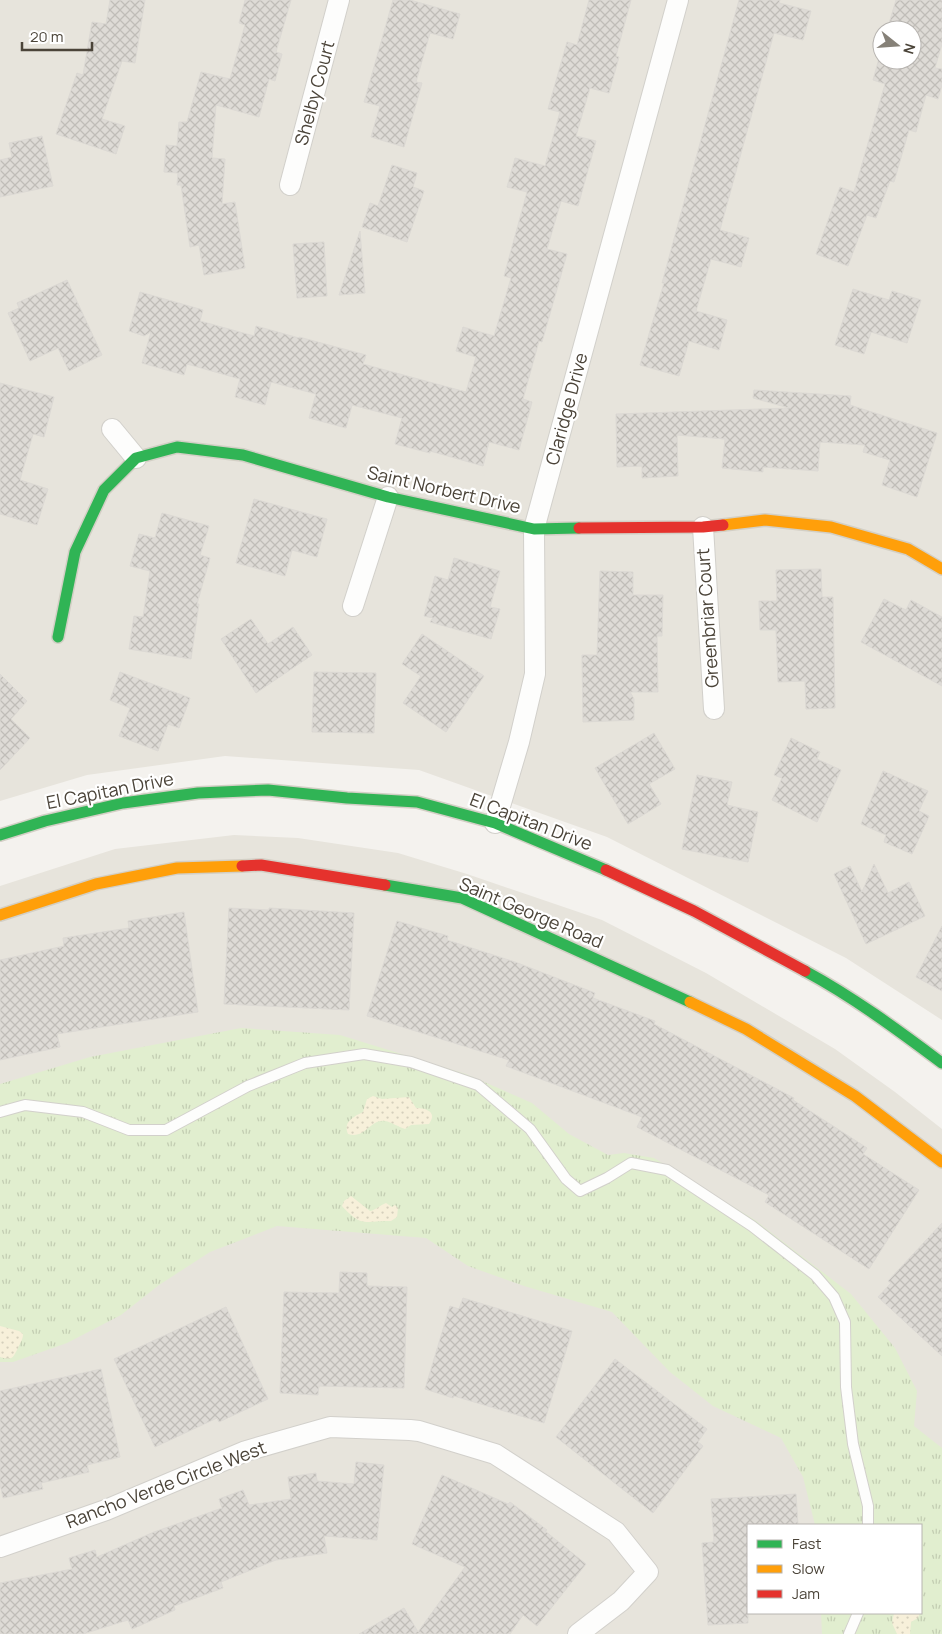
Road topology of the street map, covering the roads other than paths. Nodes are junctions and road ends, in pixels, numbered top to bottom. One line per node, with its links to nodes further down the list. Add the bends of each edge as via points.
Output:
1 (339, 0): 3 (street, Shelby Court)
2 (678, 0): 8 (street, Claridge Drive)
3 (290, 185)
4 (112, 429): 5 (street)
5 (136, 458): 6 (street, Saint Norbert Drive, via 177,448 243,455); 11 (street, via 104,490 75,552)
6 (388, 497): 8 (street, Saint Norbert Drive); 10 (street)
7 (702, 527): 8 (street, Saint Norbert Drive); 9 (street, Saint Norbert Drive, via 765,520 831,528 908,549); 12 (street, Greenbriar Court)
8 (534, 530): 13 (street, Claridge Drive, via 535,674)
9 (942, 569)
10 (353, 606)
11 (58, 637)
12 (714, 710)
13 (495, 823): 14 (street, El Capitan Drive, via 417,802 268,790 198,793 123,803 45,820); 16 (street, El Capitan Drive, via 614,873 766,949 893,1026)
14 (0, 835)
15 (0, 915): 18 (street, Saint George Road, via 96,884 177,868 261,865 462,898 746,1029 855,1096)
16 (942, 1063)
17 (0, 1112): 19 (lane, via 25,1105 83,1112 129,1130 166,1130 248,1086 305,1063 364,1054 411,1062 478,1085 530,1130 566,1179 580,1190 631,1163 667,1170 768,1238 815,1275 834,1297 845,1322 846,1387 853,1444 868,1506)
18 (942, 1162)
19 (868, 1524)
20 (0, 1547): 22 (street, Rancho Verde Circle West, via 106,1510 246,1451 330,1427 419,1430 495,1454 616,1532 648,1572)
21 (858, 1614): 23 (lane)
22 (578, 1634)
23 (849, 1634)

